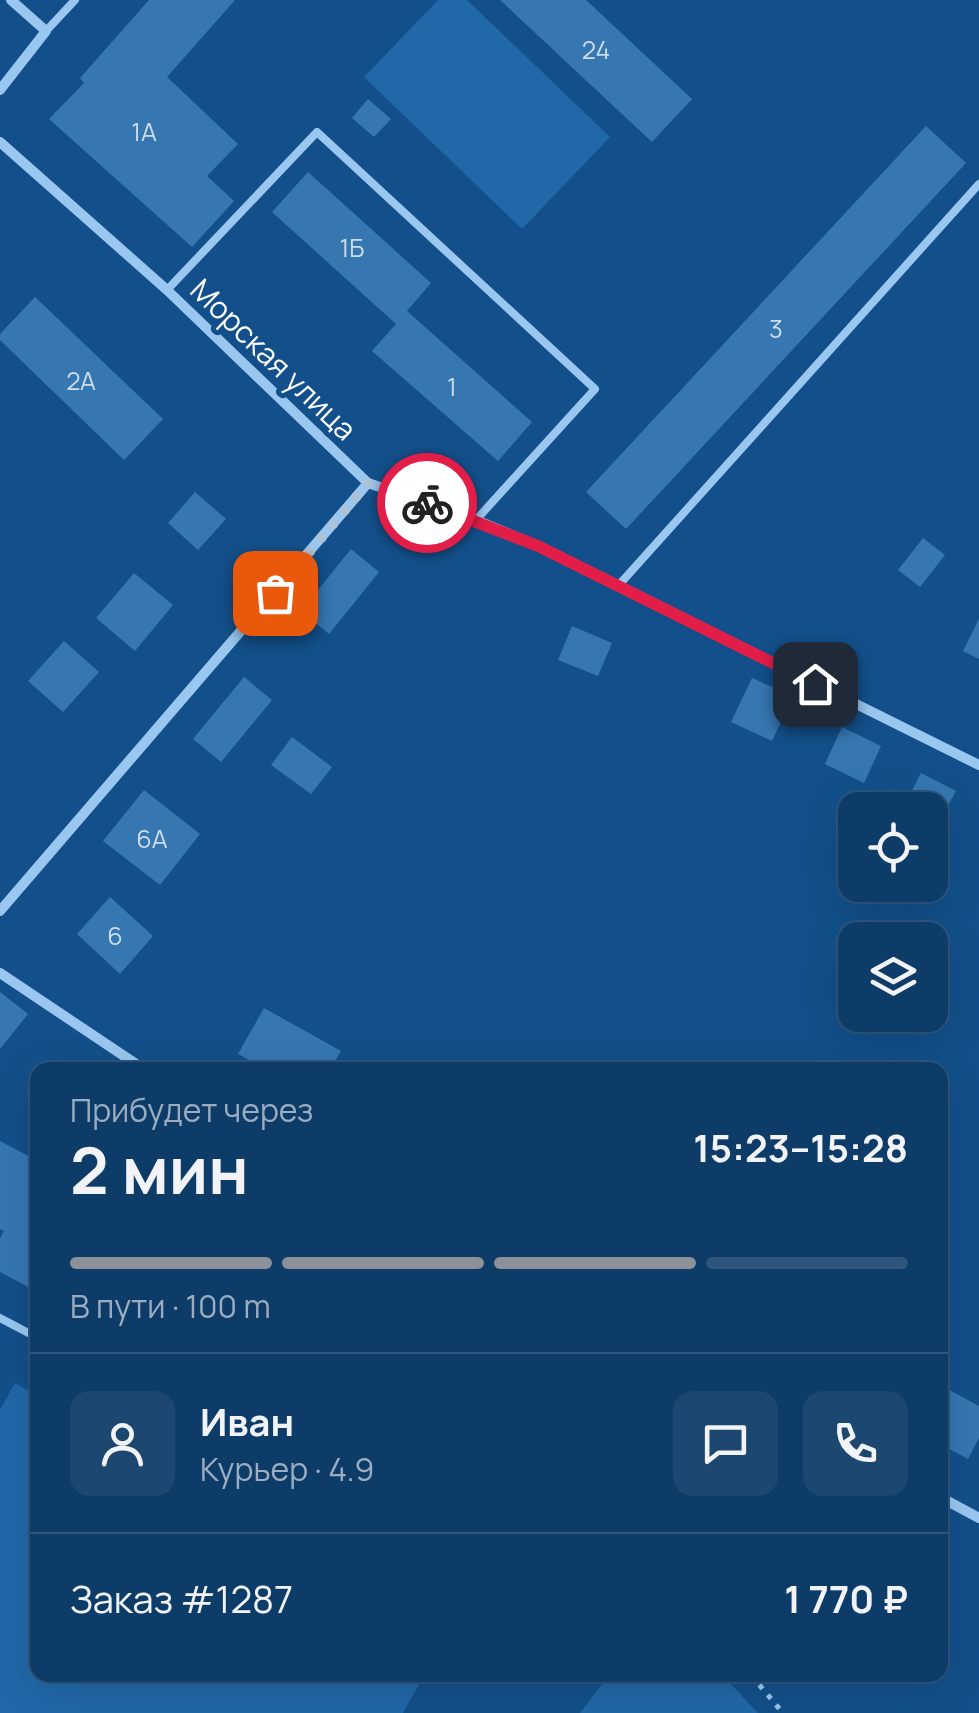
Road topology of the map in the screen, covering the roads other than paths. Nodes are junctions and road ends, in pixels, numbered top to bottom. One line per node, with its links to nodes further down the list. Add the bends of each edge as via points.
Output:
1 (11, 0): 3 (street)
2 (75, 0): 3 (lane)
3 (46, 31): 4 (street)
4 (0, 90)
5 (0, 142): 7 (street, Морская улица)
6 (979, 184): 10 (lane)
7 (167, 290): 8 (street, Морская улица); 9 (lane, via 317,132 595,390)
8 (368, 483): 9 (street, Морская улица); 12 (street)
9 (476, 520): 10 (street, Морская улица)
10 (618, 586): 11 (street, Морская улица)
11 (979, 765)
12 (0, 911)
13 (0, 973): 14 (street)
14 (133, 1062)
15 (0, 1318): 16 (lane)
16 (30, 1334)
17 (948, 1501): 18 (street)
18 (979, 1518)

